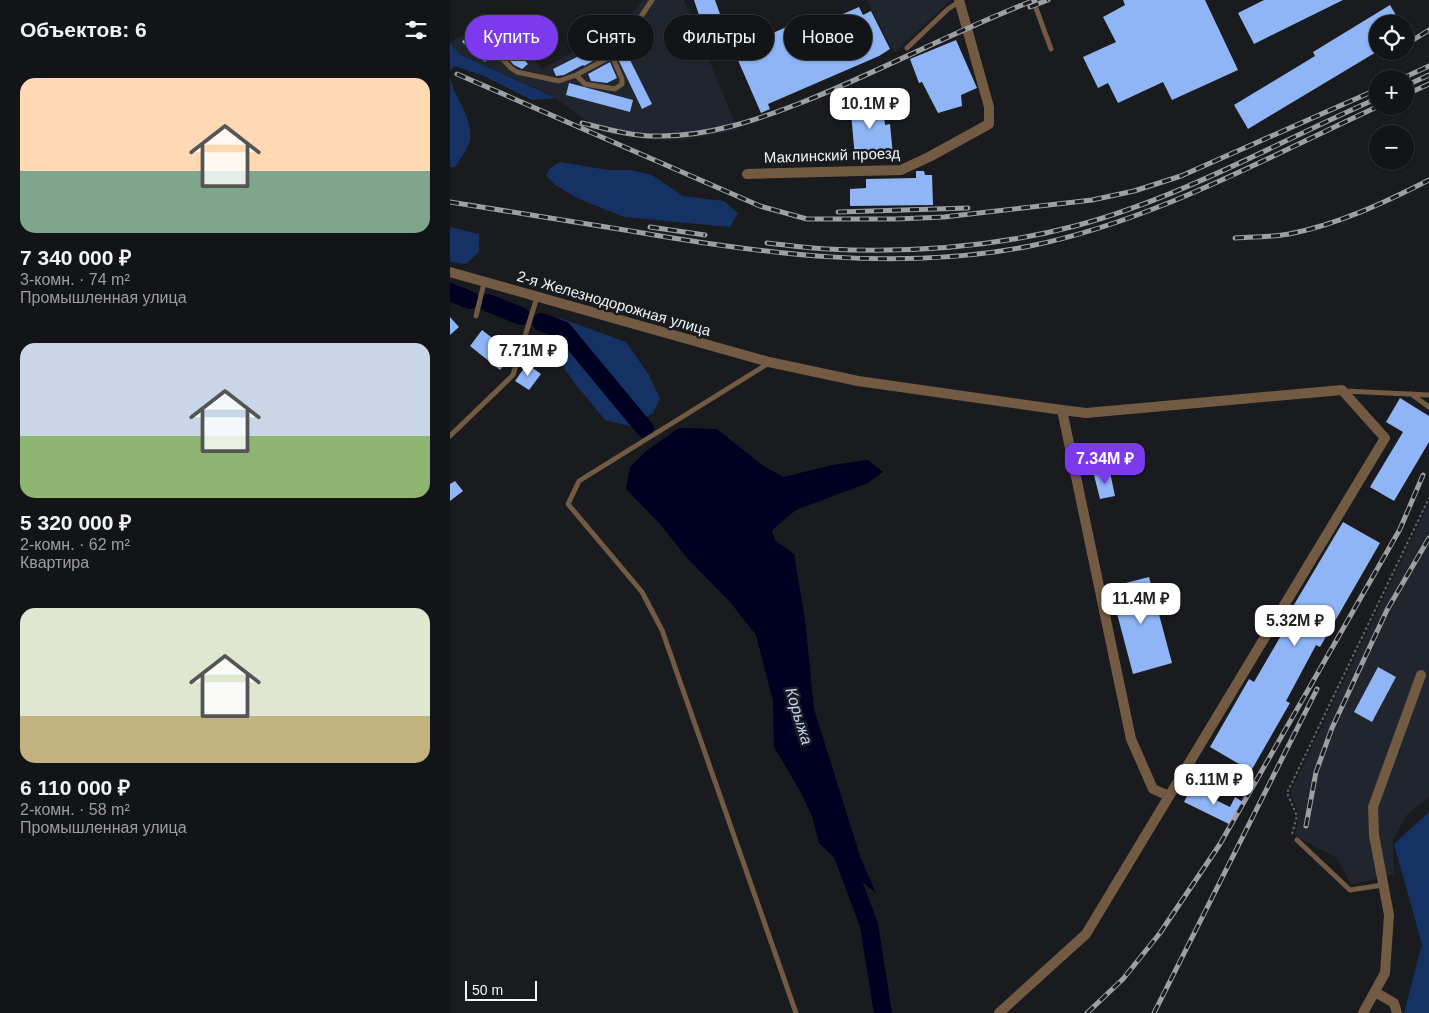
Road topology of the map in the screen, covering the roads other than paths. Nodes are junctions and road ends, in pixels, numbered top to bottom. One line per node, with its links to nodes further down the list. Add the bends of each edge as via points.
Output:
1 (652, 0): 4 (lane)
2 (1033, 0): 6 (lane)
3 (959, 1): 5 (lane); 11 (street, Маклинский проезд, via 989,107 989,124 901,170)
4 (642, 15)
5 (908, 48)
6 (1051, 49)
7 (504, 60): 10 (lane, via 517,72 558,81)
8 (604, 60): 10 (lane)
9 (614, 60): 10 (lane, via 622,79 622,84 615,89 585,84)
10 (576, 75)
11 (747, 174)
12 (450, 272): 13 (street, 2-я Железнодорожная улица)
13 (484, 283): 14 (street, 2-я Железнодорожная улица); 15 (lane)
14 (537, 298): 16 (street, 2-я Железнодорожная улица); 22 (lane, via 513,375)
15 (476, 316)
16 (769, 362): 21 (street, 2-я Железнодорожная улица, via 858,381); 28 (lane, via 579,481 568,504 642,592 662,630)
17 (1342, 390): 18 (lane); 21 (street, 2-я Железнодорожная улица, via 1086,413); 24 (street, via 1385,438)
18 (1411, 394): 19 (lane); 20 (lane)
19 (1429, 395)
20 (1429, 407)
21 (1062, 410): 24 (street, via 1131,739 1153,789)
22 (450, 436)
23 (1421, 675): 26 (street, via 1373,807 1374,835)
24 (1169, 796): 29 (street, via 1086,934)
25 (1294, 839): 26 (lane, via 1350,890)
26 (1383, 885): 27 (street, via 1389,915 1385,973)
27 (1375, 992): 30 (street); 31 (street, via 1394,1003)
28 (796, 1013)
29 (999, 1013)
30 (1364, 1013)
31 (1397, 1013)

